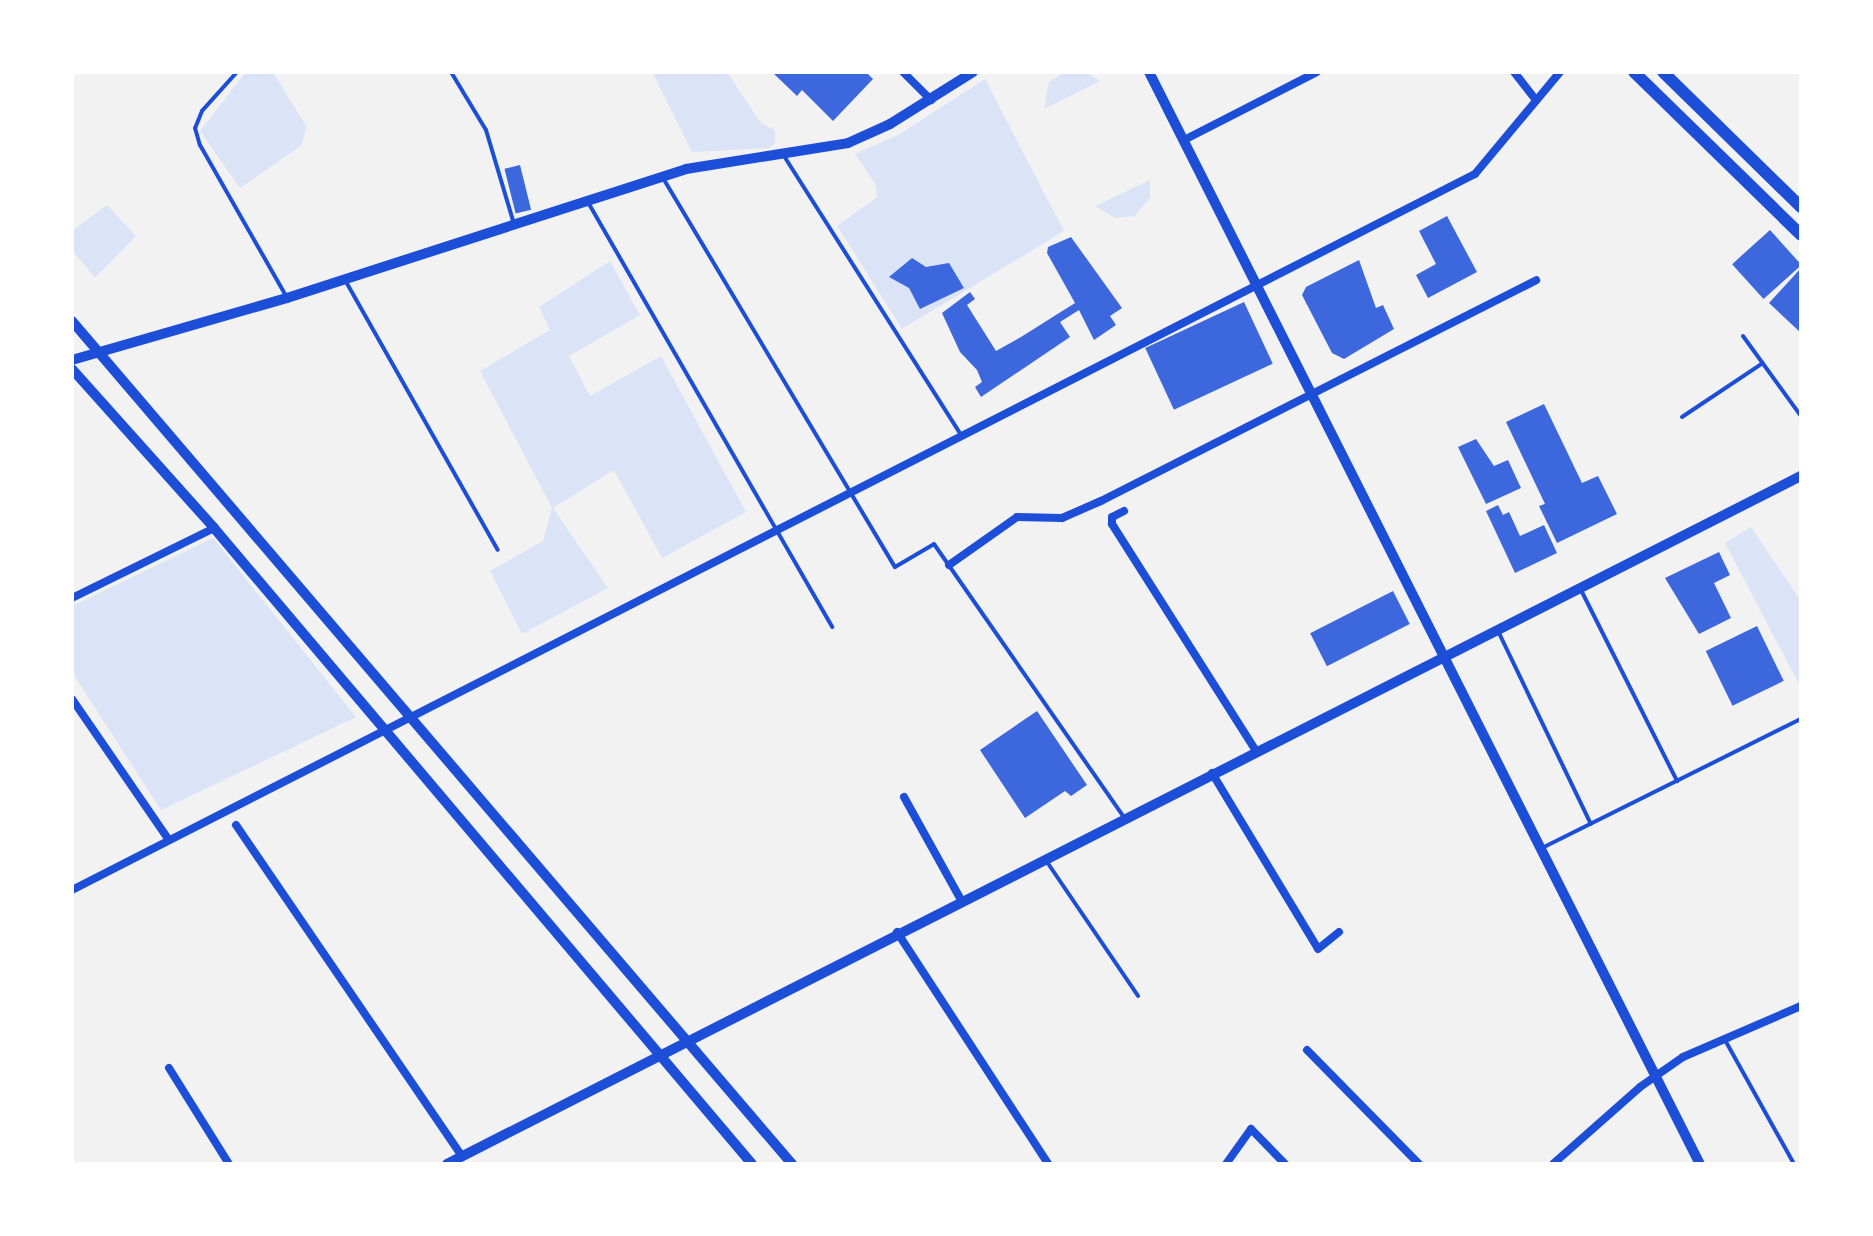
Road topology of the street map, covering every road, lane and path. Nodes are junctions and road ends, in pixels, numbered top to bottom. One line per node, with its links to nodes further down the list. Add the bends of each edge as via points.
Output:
1 (237, 72): 23 (lane, via 202,111 195,128)
2 (451, 72): 18 (lane, via 486,130)
3 (903, 72): 11 (street)
4 (973, 72): 11 (street)
5 (1149, 72): 13 (street)
6 (1317, 72): 13 (street)
7 (1514, 72): 12 (street)
8 (1560, 72): 12 (street)
9 (1634, 72): 19 (main road)
10 (1663, 72): 17 (main road)
11 (931, 100): 14 (street, via 862,137)
12 (1536, 100): 22 (street, via 1482,170)
13 (1184, 140): 22 (street)
14 (784, 156): 15 (street); 33 (lane)
15 (662, 176): 16 (street); 35 (lane)
16 (588, 201): 18 (street); 38 (lane)
17 (1801, 207)
18 (514, 225): 20 (street)
19 (1801, 235)
20 (345, 280): 23 (street); 39 (lane)
21 (1536, 280): 30 (street)
22 (1257, 285): 30 (street); 33 (street)
23 (287, 298): 26 (street)
24 (72, 321): 26 (street)
25 (1743, 336): 28 (lane)
26 (99, 351): 27 (street); 47 (street)
27 (72, 360)
28 (1763, 363): 31 (lane); 32 (lane)
29 (72, 369): 37 (street)
30 (1311, 394): 40 (street, via 1062,518 1017,517); 45 (street)
31 (1801, 416)
32 (1682, 417)
33 (960, 433): 35 (street)
34 (1801, 476): 41 (street)
35 (850, 490): 38 (street); 40 (lane, via 895,567 934,544)
36 (1124, 511): 50 (street, via 1112,517 1112,524)
37 (214, 528): 42 (street); 49 (street)
38 (774, 531): 43 (lane); 47 (street)
39 (498, 550)
40 (949, 565): 54 (lane)
41 (1579, 588): 44 (street); 52 (lane)
42 (72, 598)
43 (832, 627)
44 (1497, 628): 45 (street); 55 (lane)
45 (1443, 657): 50 (street); 58 (street)
46 (72, 699): 57 (street)
47 (411, 719): 49 (street); 67 (street)
48 (1801, 719): 52 (lane)
49 (383, 733): 57 (street); 69 (street)
50 (1256, 751): 51 (street)
51 (1212, 773): 54 (street); 63 (street, via 1318,949)
52 (1677, 781): 55 (lane)
53 (904, 797): 61 (street)
54 (1124, 817): 59 (street)
55 (1591, 824): 58 (lane)
56 (236, 825): 72 (street)
57 (169, 840): 60 (street)
58 (1540, 848): 71 (street)
59 (1044, 858): 61 (street); 64 (lane)
60 (72, 890)
61 (961, 900): 62 (street)
62 (897, 932): 67 (street); 77 (street)
63 (1339, 932)
64 (1138, 996)
65 (1801, 1006): 66 (street)
66 (1724, 1036): 71 (street); 83 (lane)
67 (686, 1039): 69 (street); 76 (street)
68 (1307, 1050): 80 (street)
69 (660, 1055): 72 (street); 75 (street)
70 (169, 1068): 73 (street)
71 (1656, 1076): 81 (street); 82 (street)
72 (462, 1156): 74 (street)
73 (229, 1164)
74 (447, 1164)
75 (752, 1164)
76 (792, 1164)
77 (1048, 1164)
78 (1226, 1164): 79 (street, via 1251,1129)
79 (1285, 1164)
80 (1419, 1164)
81 (1553, 1164)
82 (1700, 1164)
83 (1794, 1164)

